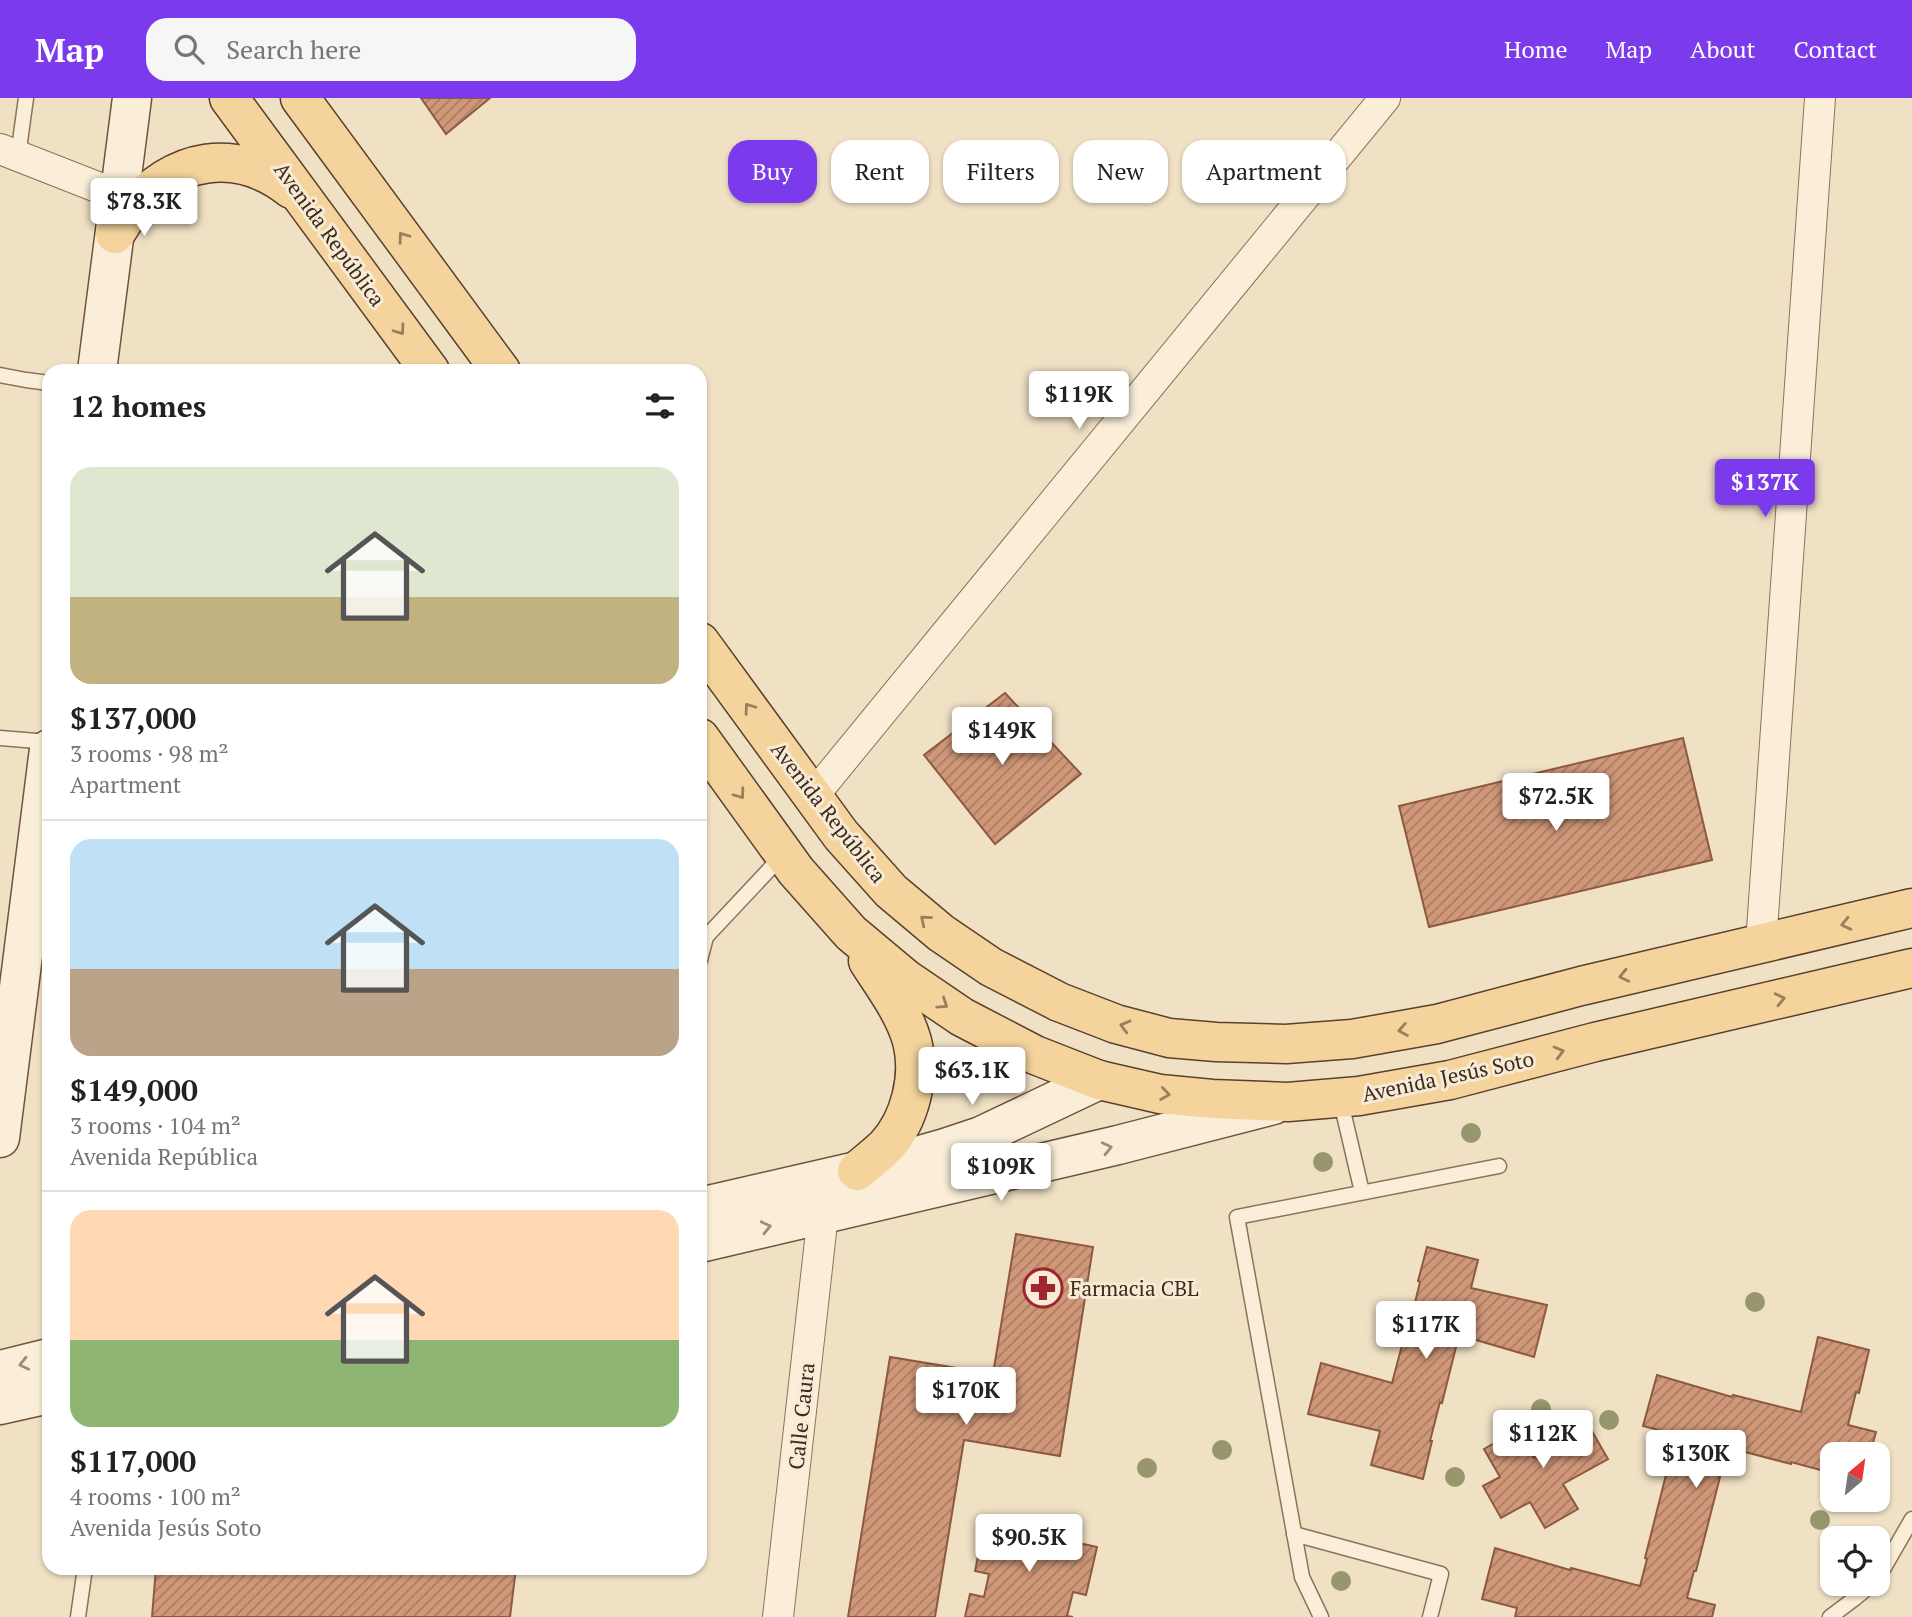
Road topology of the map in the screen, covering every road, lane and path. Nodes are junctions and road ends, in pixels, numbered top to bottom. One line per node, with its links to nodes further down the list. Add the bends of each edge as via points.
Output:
1 (26, 98): 7 (lane)
2 (132, 98): 8 (street)
3 (229, 98): 9 (main road, Avenida República)
4 (300, 98): 13 (main road, one-way to 4)
5 (1385, 98): 20 (street)
6 (1820, 98): 26 (street)
7 (9, 153): 8 (street)
8 (120, 196): 10 (street)
9 (302, 197): 10 (main road, via 255,167 213,163 190,167 148,192); 12 (main road, Avenida República, one-way to 12)
10 (115, 234): 11 (street)
11 (98, 364)
12 (425, 364)
13 (496, 364)
14 (0, 374): 15 (lane)
15 (42, 382)
16 (707, 652): 20 (main road, Avenida República, one-way to 16)
17 (0, 738): 18 (lane)
18 (42, 741)
19 (707, 748): 22 (main road, one-way to 22)
20 (813, 796): 28 (main road, Avenida República, one-way to 20, via 1169,1038 1116,1024 1059,1002 991,967 891,891)
21 (42, 800): 29 (street)
22 (784, 854): 24 (main road); 25 (lane)
23 (1912, 908): 26 (main road, one-way to 26)
24 (851, 933): 30 (main road, Avenida Jesús Soto, one-way to 30, via 962,1017 1035,1055); 35 (main road, via 900,1012 916,1062 909,1107 898,1130)
25 (707, 936)
26 (1761, 944): 28 (main road, one-way to 28, via 1437,1024 1352,1039 1286,1044)
27 (1912, 968): 31 (main road, Avenida Jesús Soto, one-way to 27, via 1450,1080)
28 (1216, 1042): 30 (main road, via 1159,1054)
29 (4, 1074): 33 (street)
30 (1099, 1080): 32 (main road, Avenida Jesús Soto, one-way to 32, via 1160,1094); 35 (street, via 981,1136)
31 (1339, 1097): 32 (main road, Avenida Jesús Soto); 36 (lane)
32 (1288, 1102): 38 (street, one-way to 32)
33 (0, 1138)
34 (1499, 1166): 36 (lane)
35 (857, 1171): 37 (street)
36 (1362, 1192): 45 (lane, via 1237,1217)
37 (707, 1205)
38 (823, 1214): 39 (street, one-way to 38); 50 (street, Calle Caura)
39 (707, 1241)
40 (42, 1360): 41 (street, one-way to 41)
41 (0, 1370)
42 (42, 1396): 43 (street)
43 (0, 1405)
44 (1912, 1519): 46 (lane)
45 (1294, 1534): 51 (lane, via 1302,1577); 52 (lane, via 1441,1574)
46 (1890, 1557)
47 (84, 1575): 49 (lane)
48 (1858, 1596): 53 (lane)
49 (78, 1617)
50 (778, 1617)
51 (1321, 1617)
52 (1430, 1617)
53 (1830, 1617)

